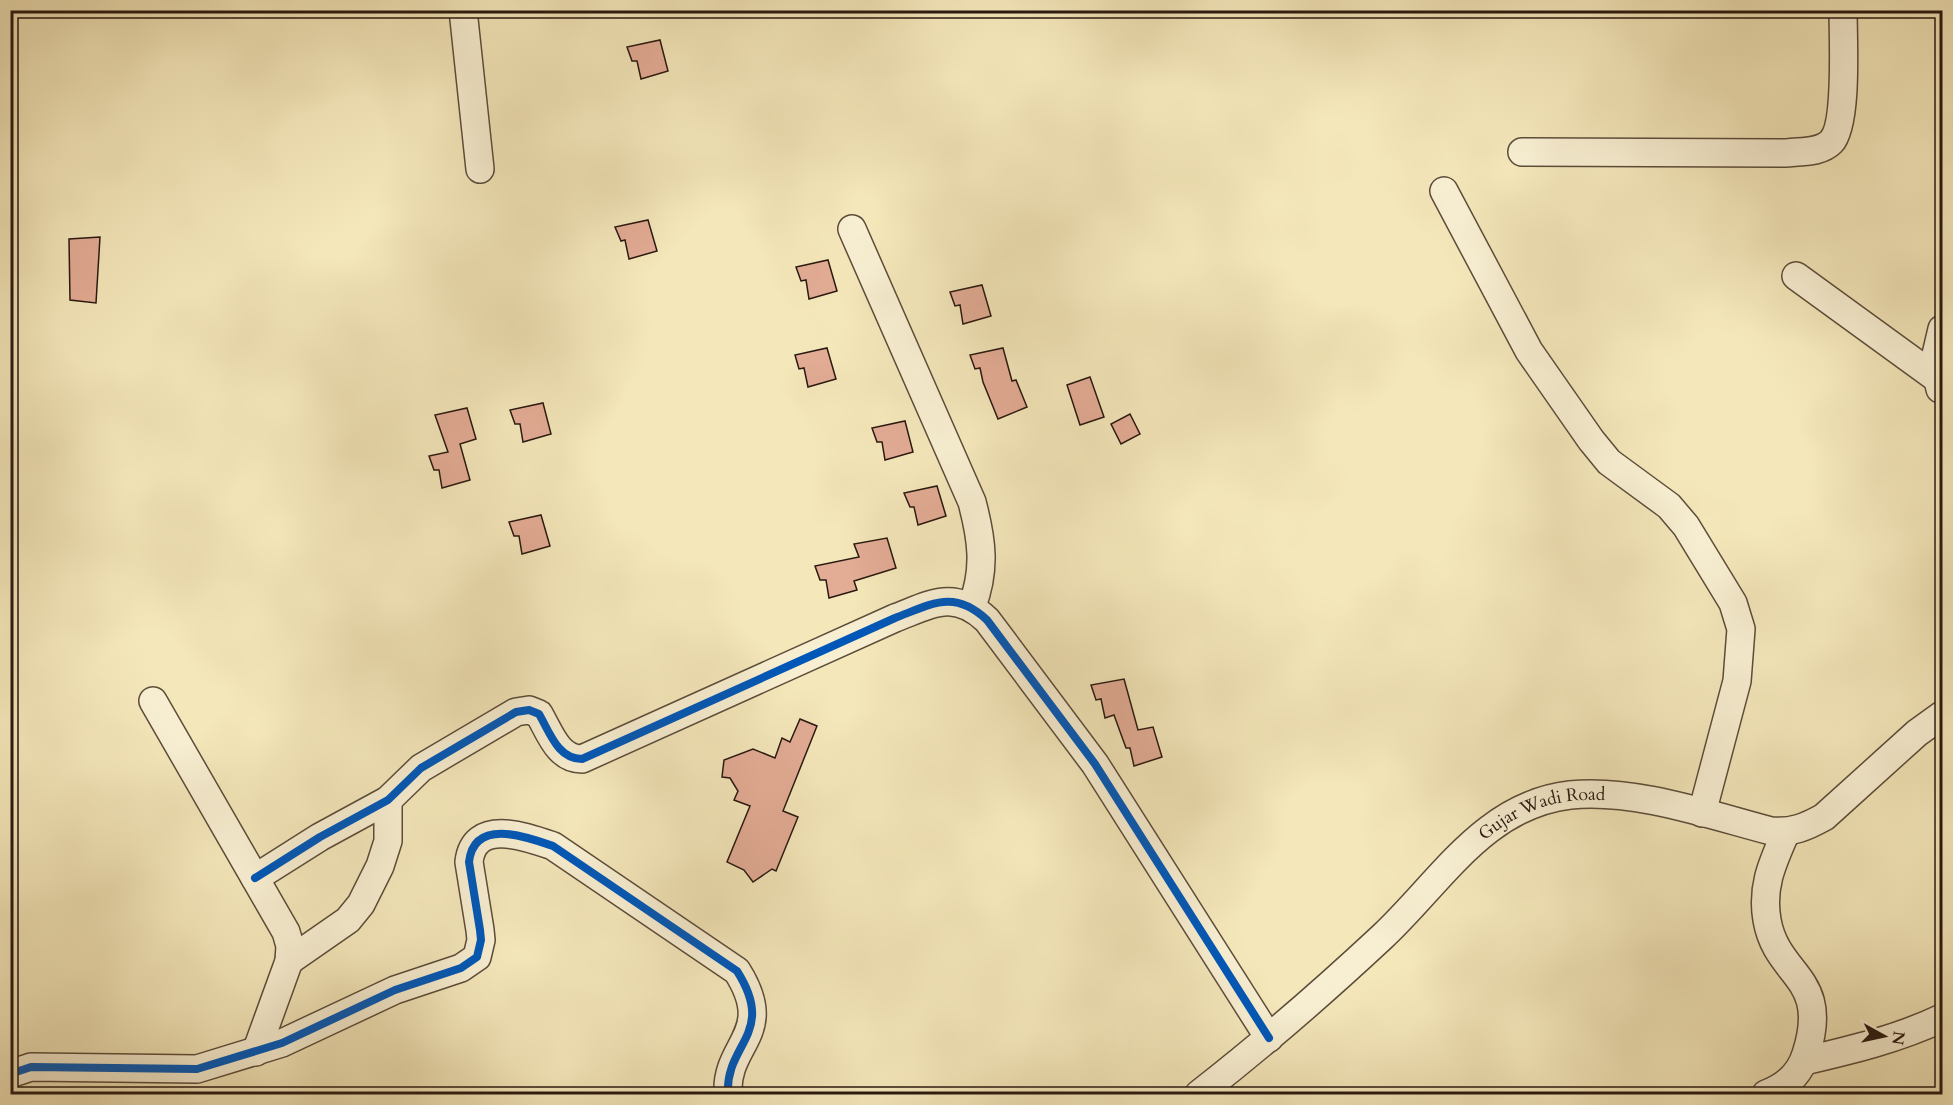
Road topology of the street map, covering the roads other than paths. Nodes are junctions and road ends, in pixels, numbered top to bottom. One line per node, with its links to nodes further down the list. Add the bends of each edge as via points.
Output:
1 (463, 10): 4 (street)
2 (1843, 10): 3 (street, via 1839,129 1823,148 1787,153)
3 (1522, 152)
4 (480, 169)
5 (1444, 191): 14 (street, via 1529,351 1584,430 1609,462 1668,506 1733,603 1741,629 1737,681)
6 (852, 229): 10 (street, via 972,502 982,538 983,561)
7 (1796, 276): 9 (street)
8 (1942, 329): 9 (street, via 1936,350)
9 (1939, 385)
10 (972, 606): 13 (street, via 935,603 895,618 582,759 570,759 561,753 534,711 516,712 421,768); 19 (street, via 987,620 1095,764)
11 (153, 701): 16 (street)
12 (1942, 715): 15 (street, via 1824,818)
13 (388, 800): 16 (street); 17 (street, via 388,841 361,904 348,920)
14 (1702, 813): 15 (street, Gujar Wadi Road); 19 (street, Gujar Wadi Road, via 1639,798 1571,795 1525,807 1502,818 1474,839 1384,936)
15 (1786, 832): 21 (street, via 1767,875 1766,918 1773,943 1806,990 1813,1008)
16 (255, 878): 17 (street, via 286,932)
17 (289, 961): 20 (street)
18 (1942, 1018): 21 (street, via 1874,1044)
19 (1269, 1038): 24 (street, Gujar Wadi Road)
20 (255, 1052): 22 (street, via 197,1068 31,1067); 23 (street, via 395,990 471,963 477,957 481,940 470,852 479,842 500,832 554,846 737,971 753,1003 748,1036 733,1069)
21 (1804, 1061): 25 (street, via 1794,1078)
22 (10, 1074)
23 (728, 1095)
24 (1199, 1095)
25 (1766, 1095)

